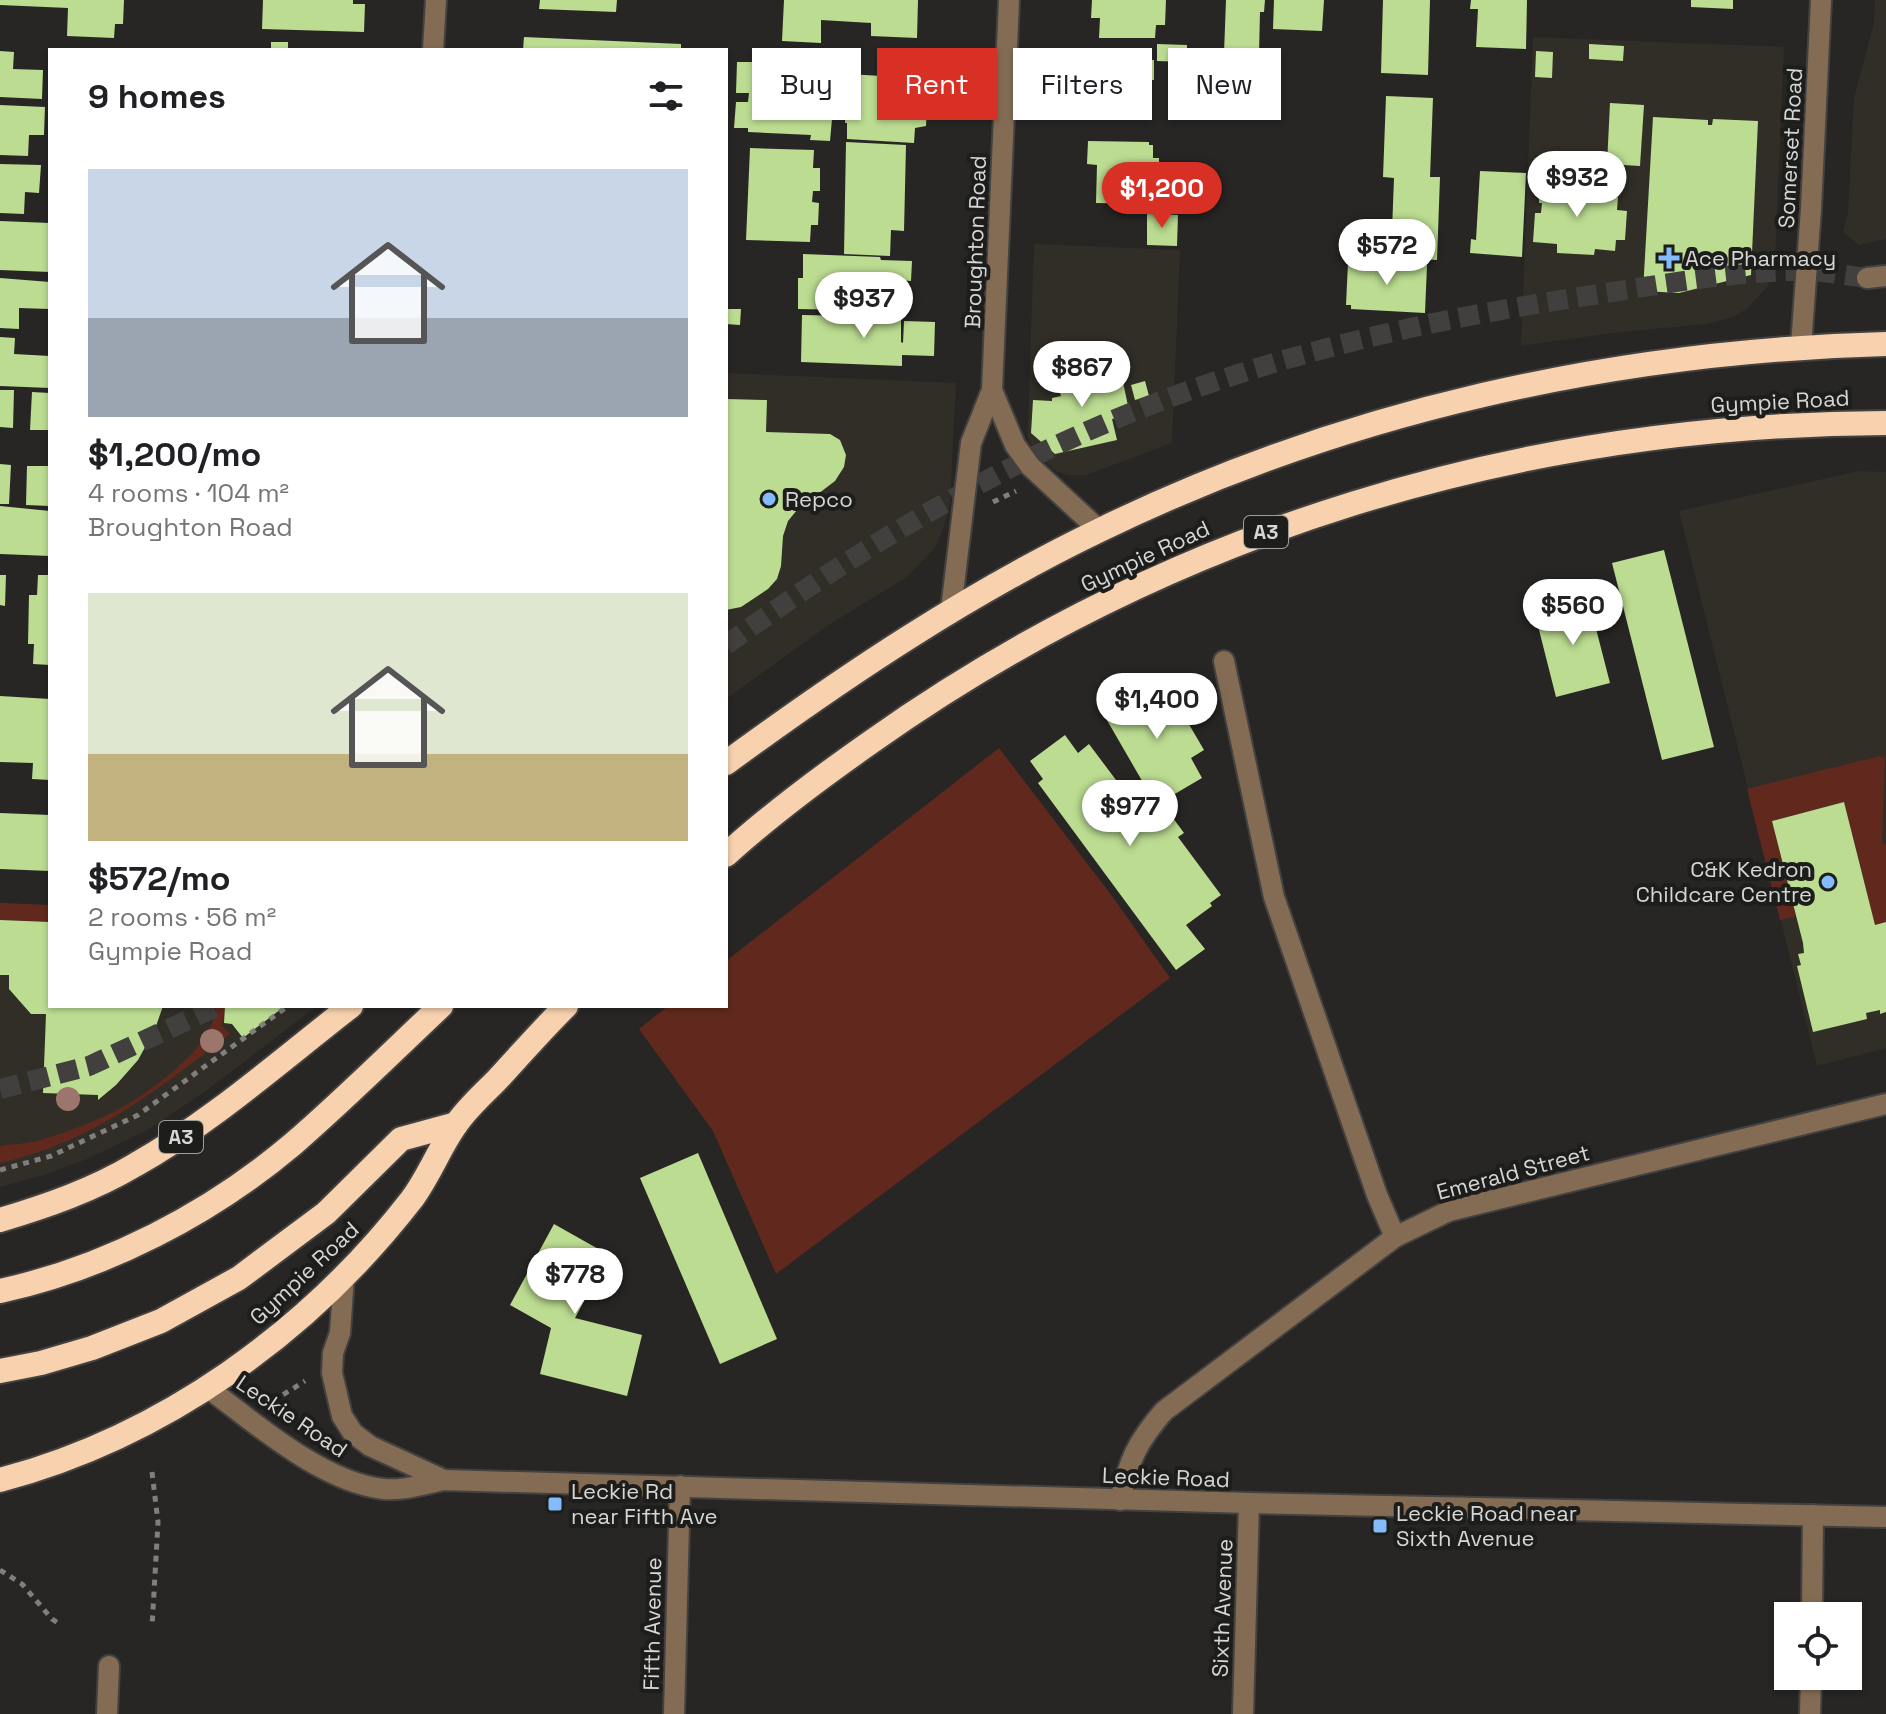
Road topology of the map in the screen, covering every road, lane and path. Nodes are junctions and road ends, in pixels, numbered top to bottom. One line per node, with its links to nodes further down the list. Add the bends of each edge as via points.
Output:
1 (436, 0): 4 (street)
2 (1009, 0): 7 (street, Broughton Road)
3 (1821, 0): 6 (street, Somerset Road)
4 (433, 48)
5 (1886, 344): 6 (highway, Gympie Road)
6 (1801, 346): 11 (highway, Gympie Road, via 1605,370 1431,407 1281,455)
7 (992, 390): 11 (street, Broughton Road, via 1015,445 1030,466); 12 (street, Broughton Road, via 971,443)
8 (1886, 423): 15 (highway, Gympie Road / A3, via 1739,427 1571,449 1387,491 1246,539 1101,604 1002,657 819,779)
9 (1024, 487): 10 (path)
10 (986, 506)
11 (1099, 530): 12 (highway, Gympie Road)
12 (951, 610): 14 (highway, Gympie Road)
13 (1224, 661): 24 (street, via 1274,897)
14 (728, 762)
15 (728, 853)
16 (285, 1008): 22 (path, via 138,1115 51,1156)
17 (348, 1008): 23 (highway, A3, via 204,1122 145,1160 65,1199)
18 (439, 1008): 26 (highway, via 291,1145 237,1185 136,1245 84,1267)
19 (564, 1008): 21 (highway, Gympie Road)
20 (1886, 1104): 24 (street, Emerald Street, via 1449,1211)
21 (456, 1124): 25 (highway, Gympie Road, via 415,1196); 27 (highway, via 401,1139 326,1213 239,1278 161,1321 92,1348)
22 (0, 1170)
23 (0, 1220)
24 (1395, 1237): 35 (street, Emerald Street, via 1164,1411 1129,1461)
25 (344, 1276): 29 (highway, Gympie Road, via 295,1323); 33 (street, Leckie Road, via 332,1373 342,1416 370,1446)
26 (0, 1291)
27 (0, 1371)
28 (307, 1380): 30 (path)
29 (208, 1388): 32 (highway, Gympie Road, via 133,1430 45,1468); 33 (street, Leckie Road, via 326,1471 352,1483 385,1489)
30 (261, 1407)
31 (152, 1472): 42 (path, via 158,1522)
32 (0, 1480)
33 (444, 1480): 34 (street, Leckie Road)
34 (680, 1486): 35 (street, Leckie Road); 46 (street, Fifth Avenue)
35 (1120, 1500): 36 (street, Leckie Road)
36 (1249, 1503): 37 (street, Leckie Road); 47 (street, Sixth Avenue)
37 (1813, 1515): 38 (street, Leckie Road); 40 (street)
38 (1886, 1517)
39 (0, 1570): 41 (path, via 22,1584)
40 (1812, 1602)
41 (61, 1625)
42 (152, 1627)
43 (109, 1666): 45 (street)
44 (1811, 1690): 48 (street)
45 (107, 1714)
46 (674, 1714)
47 (1243, 1714)
48 (1810, 1714)

